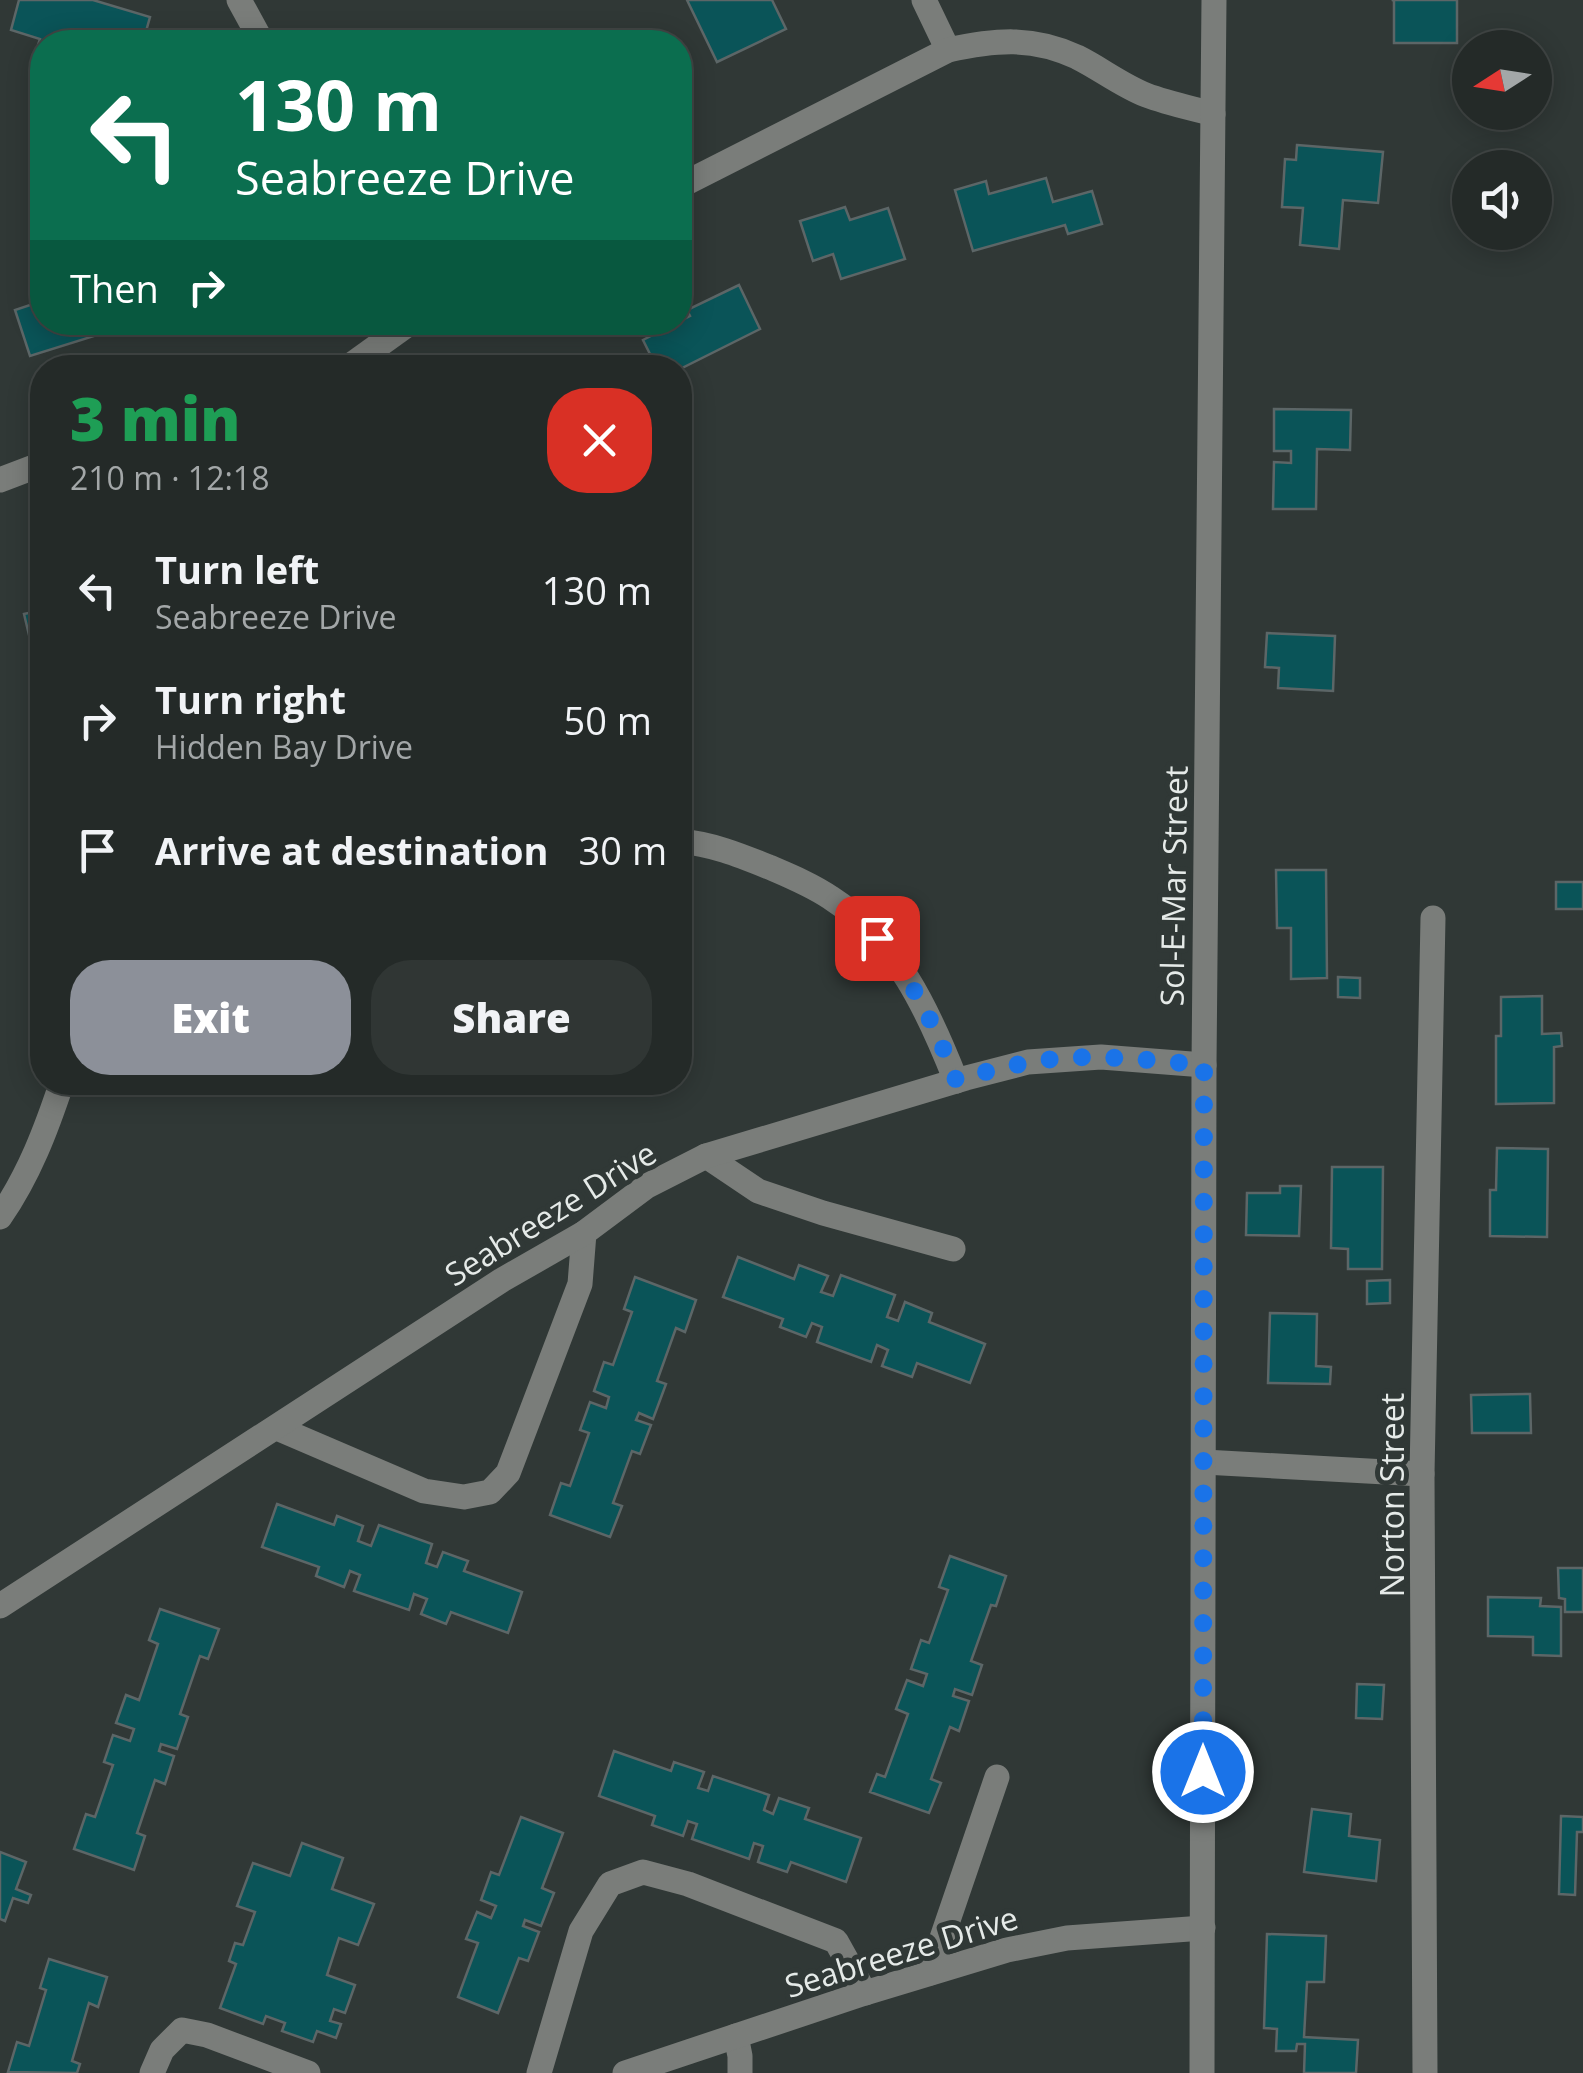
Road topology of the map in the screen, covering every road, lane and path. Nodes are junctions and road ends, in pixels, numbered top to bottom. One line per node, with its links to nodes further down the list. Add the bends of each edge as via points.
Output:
1 (239, 0): 4 (street)
2 (924, 0): 5 (street)
3 (1214, 0): 6 (street, Sol-E-Mar Street)
4 (255, 30)
5 (948, 50): 6 (street, via 1030,42 1079,58 1146,95); 7 (street)
6 (1213, 114): 14 (street, Sol-E-Mar Street)
7 (692, 180)
8 (391, 335): 9 (street)
9 (364, 355)
10 (30, 469): 11 (street)
11 (0, 480)
12 (692, 843): 15 (street, via 787,875 857,918 920,998)
13 (1433, 918): 23 (street, Norton Street)
14 (1204, 1065): 15 (street, Seabreeze Drive, via 1065,1058); 22 (street, Sol-E-Mar Street)
15 (956, 1080): 17 (street, Seabreeze Drive)
16 (57, 1095): 18 (street, via 30,1166)
17 (706, 1156): 19 (street, Seabreeze Drive, via 647,1186); 20 (street, via 758,1191)
18 (0, 1217)
19 (584, 1233): 21 (street, Seabreeze Drive); 21 (street, via 580,1284 508,1473 490,1492 464,1497 424,1491)
20 (953, 1250)
21 (277, 1428): 24 (street, Seabreeze Drive)
22 (1204, 1462): 23 (street); 26 (street, Sol-E-Mar Street)
23 (1422, 1474): 36 (street, Norton Street)
24 (0, 1606)
25 (996, 1778): 27 (street)
26 (1202, 1928): 27 (street, Seabreeze Drive, via 1068,1938); 35 (street, Sol-E-Mar Street)
27 (930, 1972): 28 (street, Seabreeze Drive)
28 (865, 1993): 29 (street, Seabreeze Drive); 32 (street, via 836,1941 643,1872 610,1884 581,1930)
29 (736, 2036): 33 (street, Seabreeze Drive); 34 (street)
30 (152, 2073): 31 (street, via 182,2030)
31 (308, 2073)
32 (538, 2073)
33 (625, 2073)
34 (740, 2073)
35 (1202, 2073)
36 (1425, 2073)

